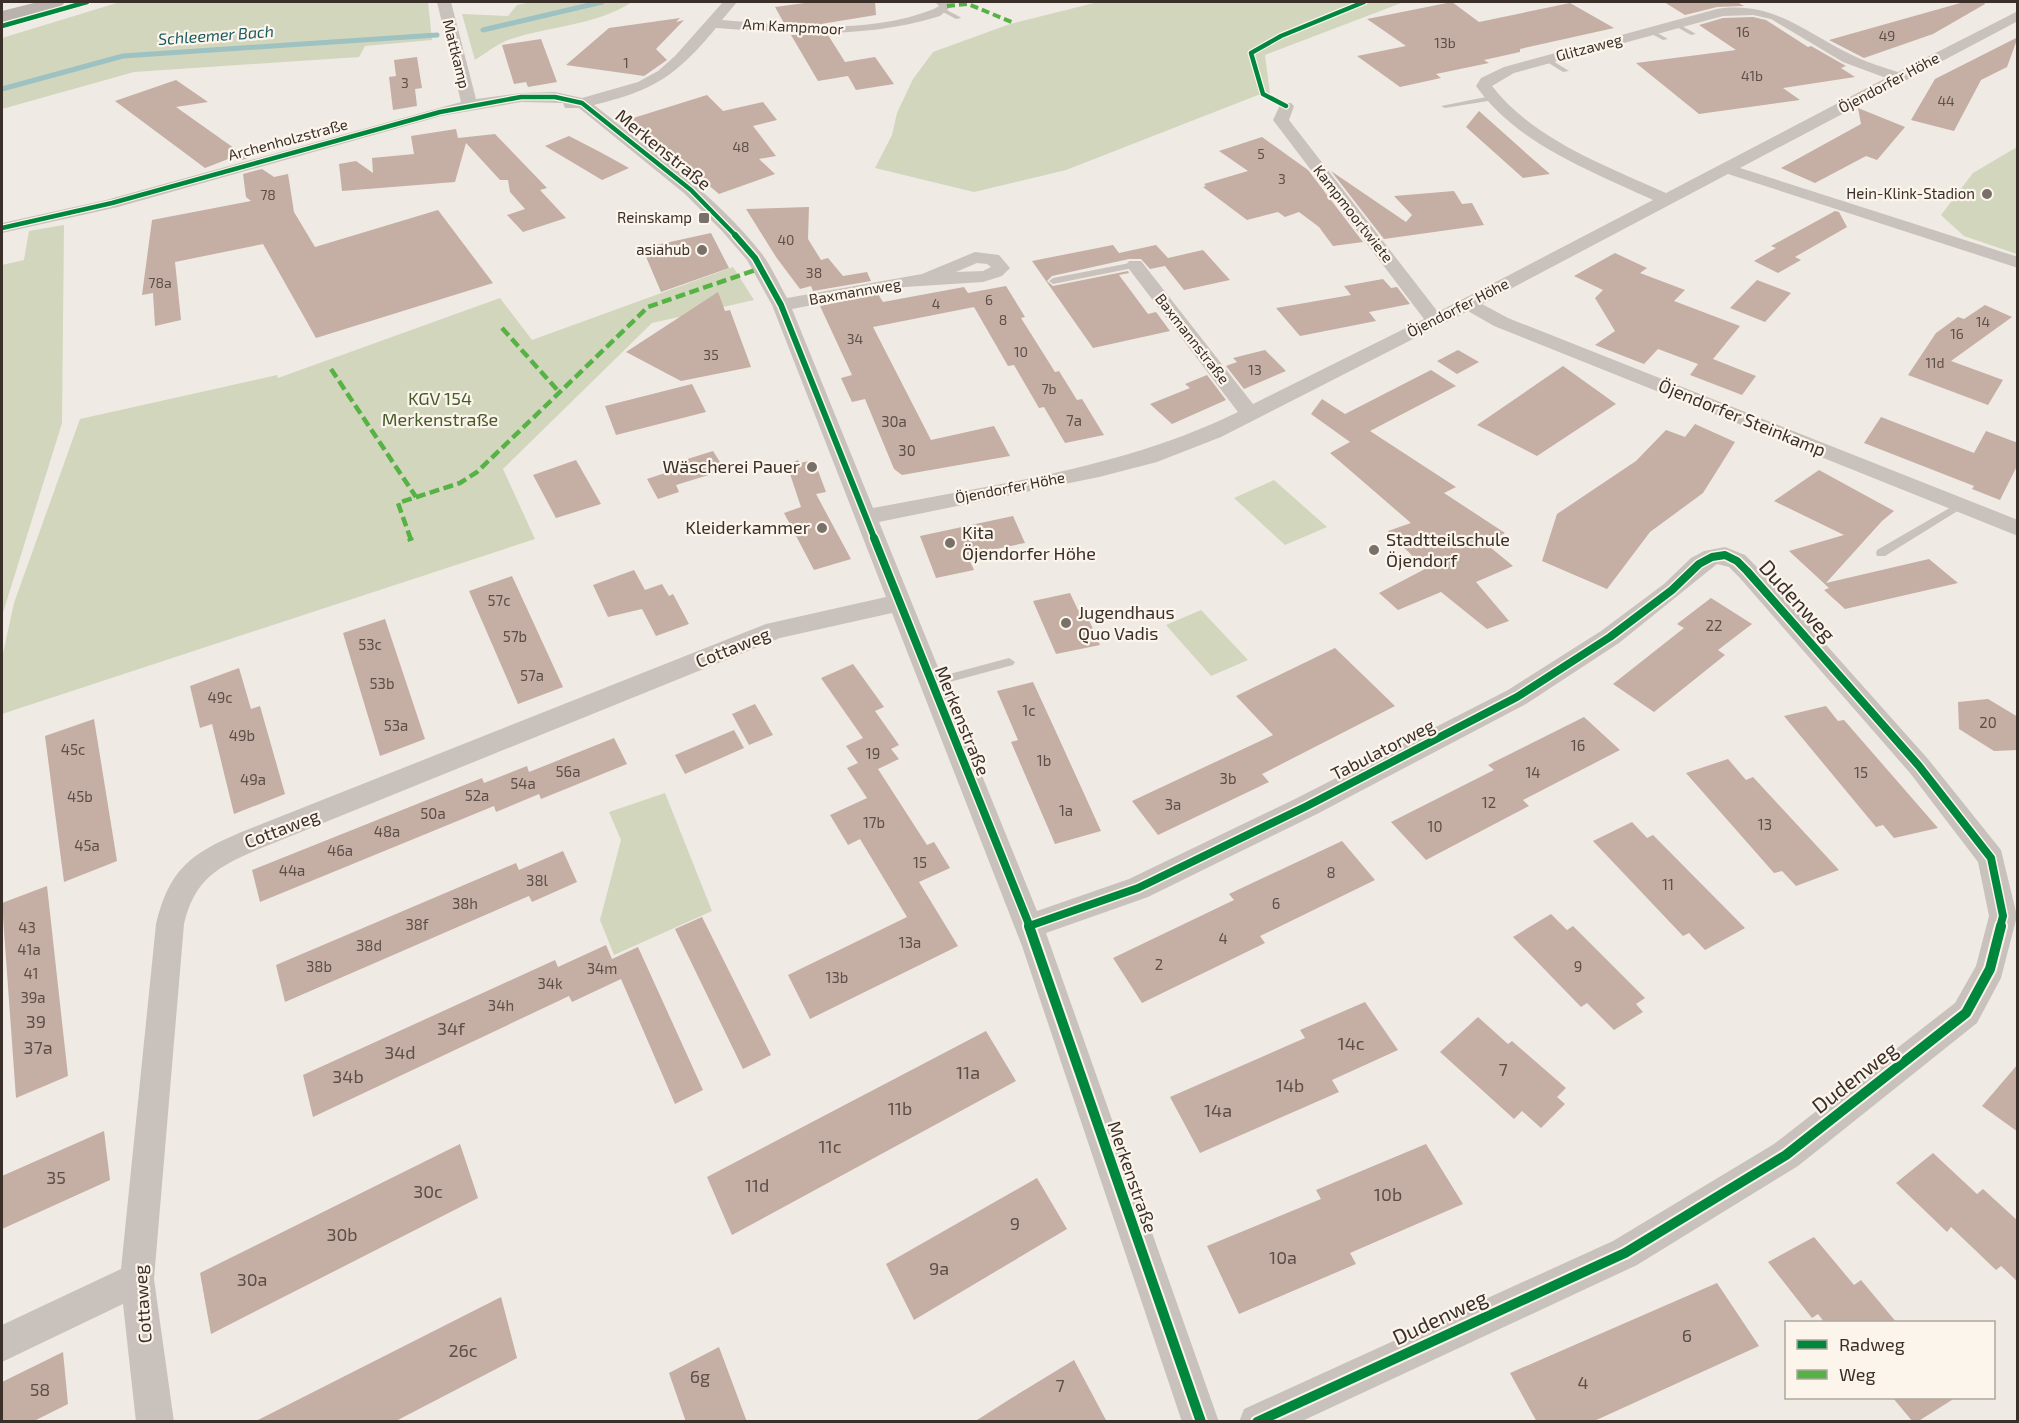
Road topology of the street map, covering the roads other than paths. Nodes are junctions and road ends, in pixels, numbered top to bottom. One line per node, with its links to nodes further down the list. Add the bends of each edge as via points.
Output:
1 (56, 2): 7 (main road)
2 (444, 2): 20 (street, Mattkamp)
3 (730, 2): 10 (street)
4 (921, 2): 9 (street)
5 (942, 6): 8 (lane); 9 (street, Am Kampmoor)
6 (2018, 15): 17 (street, Öjendorfer Höhe)
7 (2, 17)
8 (958, 18)
9 (910, 20): 10 (street, Am Kampmoor, via 835,31)
10 (711, 22): 19 (street, via 658,78)
11 (1675, 24): 12 (street, Glitzaweg); 13 (lane); 17 (street, Glitzaweg, via 1722,12 1753,11 1776,16 1848,59)
12 (1650, 31): 14 (lane); 15 (street, Glitzaweg)
13 (1693, 34)
14 (1665, 39)
15 (1546, 59): 16 (lane); 18 (street, Glitzaweg, via 1491,76 1484,86)
16 (1565, 71)
17 (1899, 78): 23 (street, Öjendorfer Höhe)
18 (1491, 98): 22 (lane); 24 (street, via 1548,141)
19 (582, 103): 20 (street, Archenholzstraße); 31 (street, Merkenstraße, via 691,190 728,226 755,258)
20 (470, 106): 25 (street, Archenholzstraße, via 93,209)
21 (1286, 106): 32 (street, Kampmoortwiete, via 1281,120)
22 (1444, 106)
23 (1725, 168): 24 (street, Öjendorfer Höhe); 26 (street)
24 (1665, 199): 30 (street, Öjendorfer Höhe)
25 (2, 228)
26 (2018, 263)
27 (1135, 264): 29 (lane); 33 (street, Baxmannstraße)
28 (929, 278): 31 (street, Baxmannweg)
29 (1053, 281)
30 (1468, 304): 32 (street, Öjendorfer Höhe); 34 (street, Öjendorfer Steinkamp, via 1500,322)
31 (781, 305): 35 (street, Merkenstraße)
32 (1435, 320): 33 (street, Öjendorfer Höhe)
33 (1250, 414): 35 (street, Öjendorfer Höhe, via 1214,432 1139,459)
34 (1960, 505): 36 (street, Öjendorfer Steinkamp); 37 (lane)
35 (867, 516): 39 (street, Merkenstraße)
36 (2018, 529)
37 (1881, 553)
38 (1725, 555): 42 (street, Tabulatorweg, via 1700,564 1610,637 1517,697 1138,888); 47 (street, Dudenweg, via 1737,561 1919,766 1991,858 2003,916 1990,969 1966,1012 1886,1078 1786,1155 1681,1220 1625,1253)
39 (899, 603): 41 (street, Merkenstraße); 43 (street, Cottaweg, via 775,630 249,841 218,854 192,872 175,897 170,924)
40 (1009, 662): 41 (lane)
41 (931, 683): 42 (street, Merkenstraße)
42 (1029, 926): 46 (street, Merkenstraße)
43 (137, 1279): 44 (street); 45 (street, Cottaweg)
44 (2, 1344)
45 (156, 1422)
46 (1201, 1422)
47 (1257, 1422)

